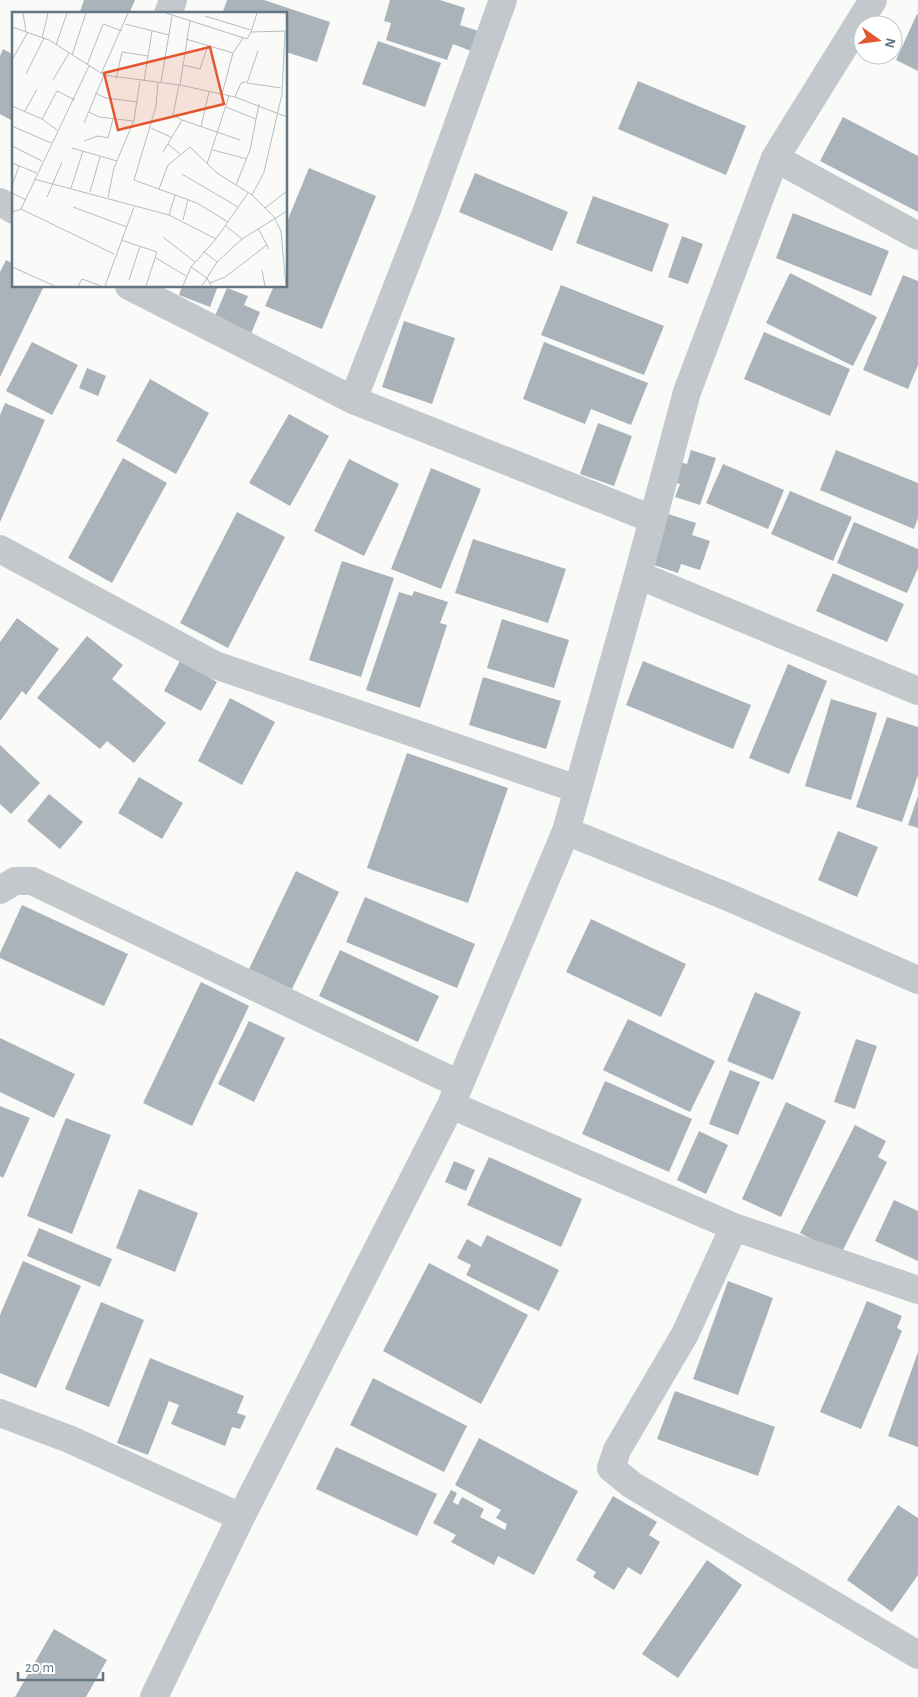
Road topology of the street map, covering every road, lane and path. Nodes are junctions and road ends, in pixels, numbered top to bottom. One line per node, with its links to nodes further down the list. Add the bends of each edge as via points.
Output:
1 (173, 0): 4 (street)
2 (503, 0): 10 (street)
3 (873, 0): 5 (street)
4 (169, 12)
5 (775, 158): 8 (street); 11 (street, via 687,392)
6 (0, 202): 7 (street)
7 (12, 209)
8 (918, 236)
9 (133, 288): 10 (street)
10 (353, 400): 11 (street)
11 (652, 519): 13 (street)
12 (0, 549): 15 (street, via 215,665)
13 (638, 575): 14 (street); 15 (street)
14 (918, 691)
15 (577, 789): 16 (street)
16 (566, 831): 18 (street); 19 (street)
17 (0, 890): 19 (street, via 15,881 32,881)
18 (918, 980)
19 (455, 1095): 20 (street); 23 (street)
20 (734, 1227): 21 (street); 24 (street, via 684,1334 617,1450 611,1468 632,1485)
21 (918, 1290)
22 (0, 1413): 23 (street, via 69,1439)
23 (241, 1517): 25 (street)
24 (918, 1656)
25 (154, 1697)

